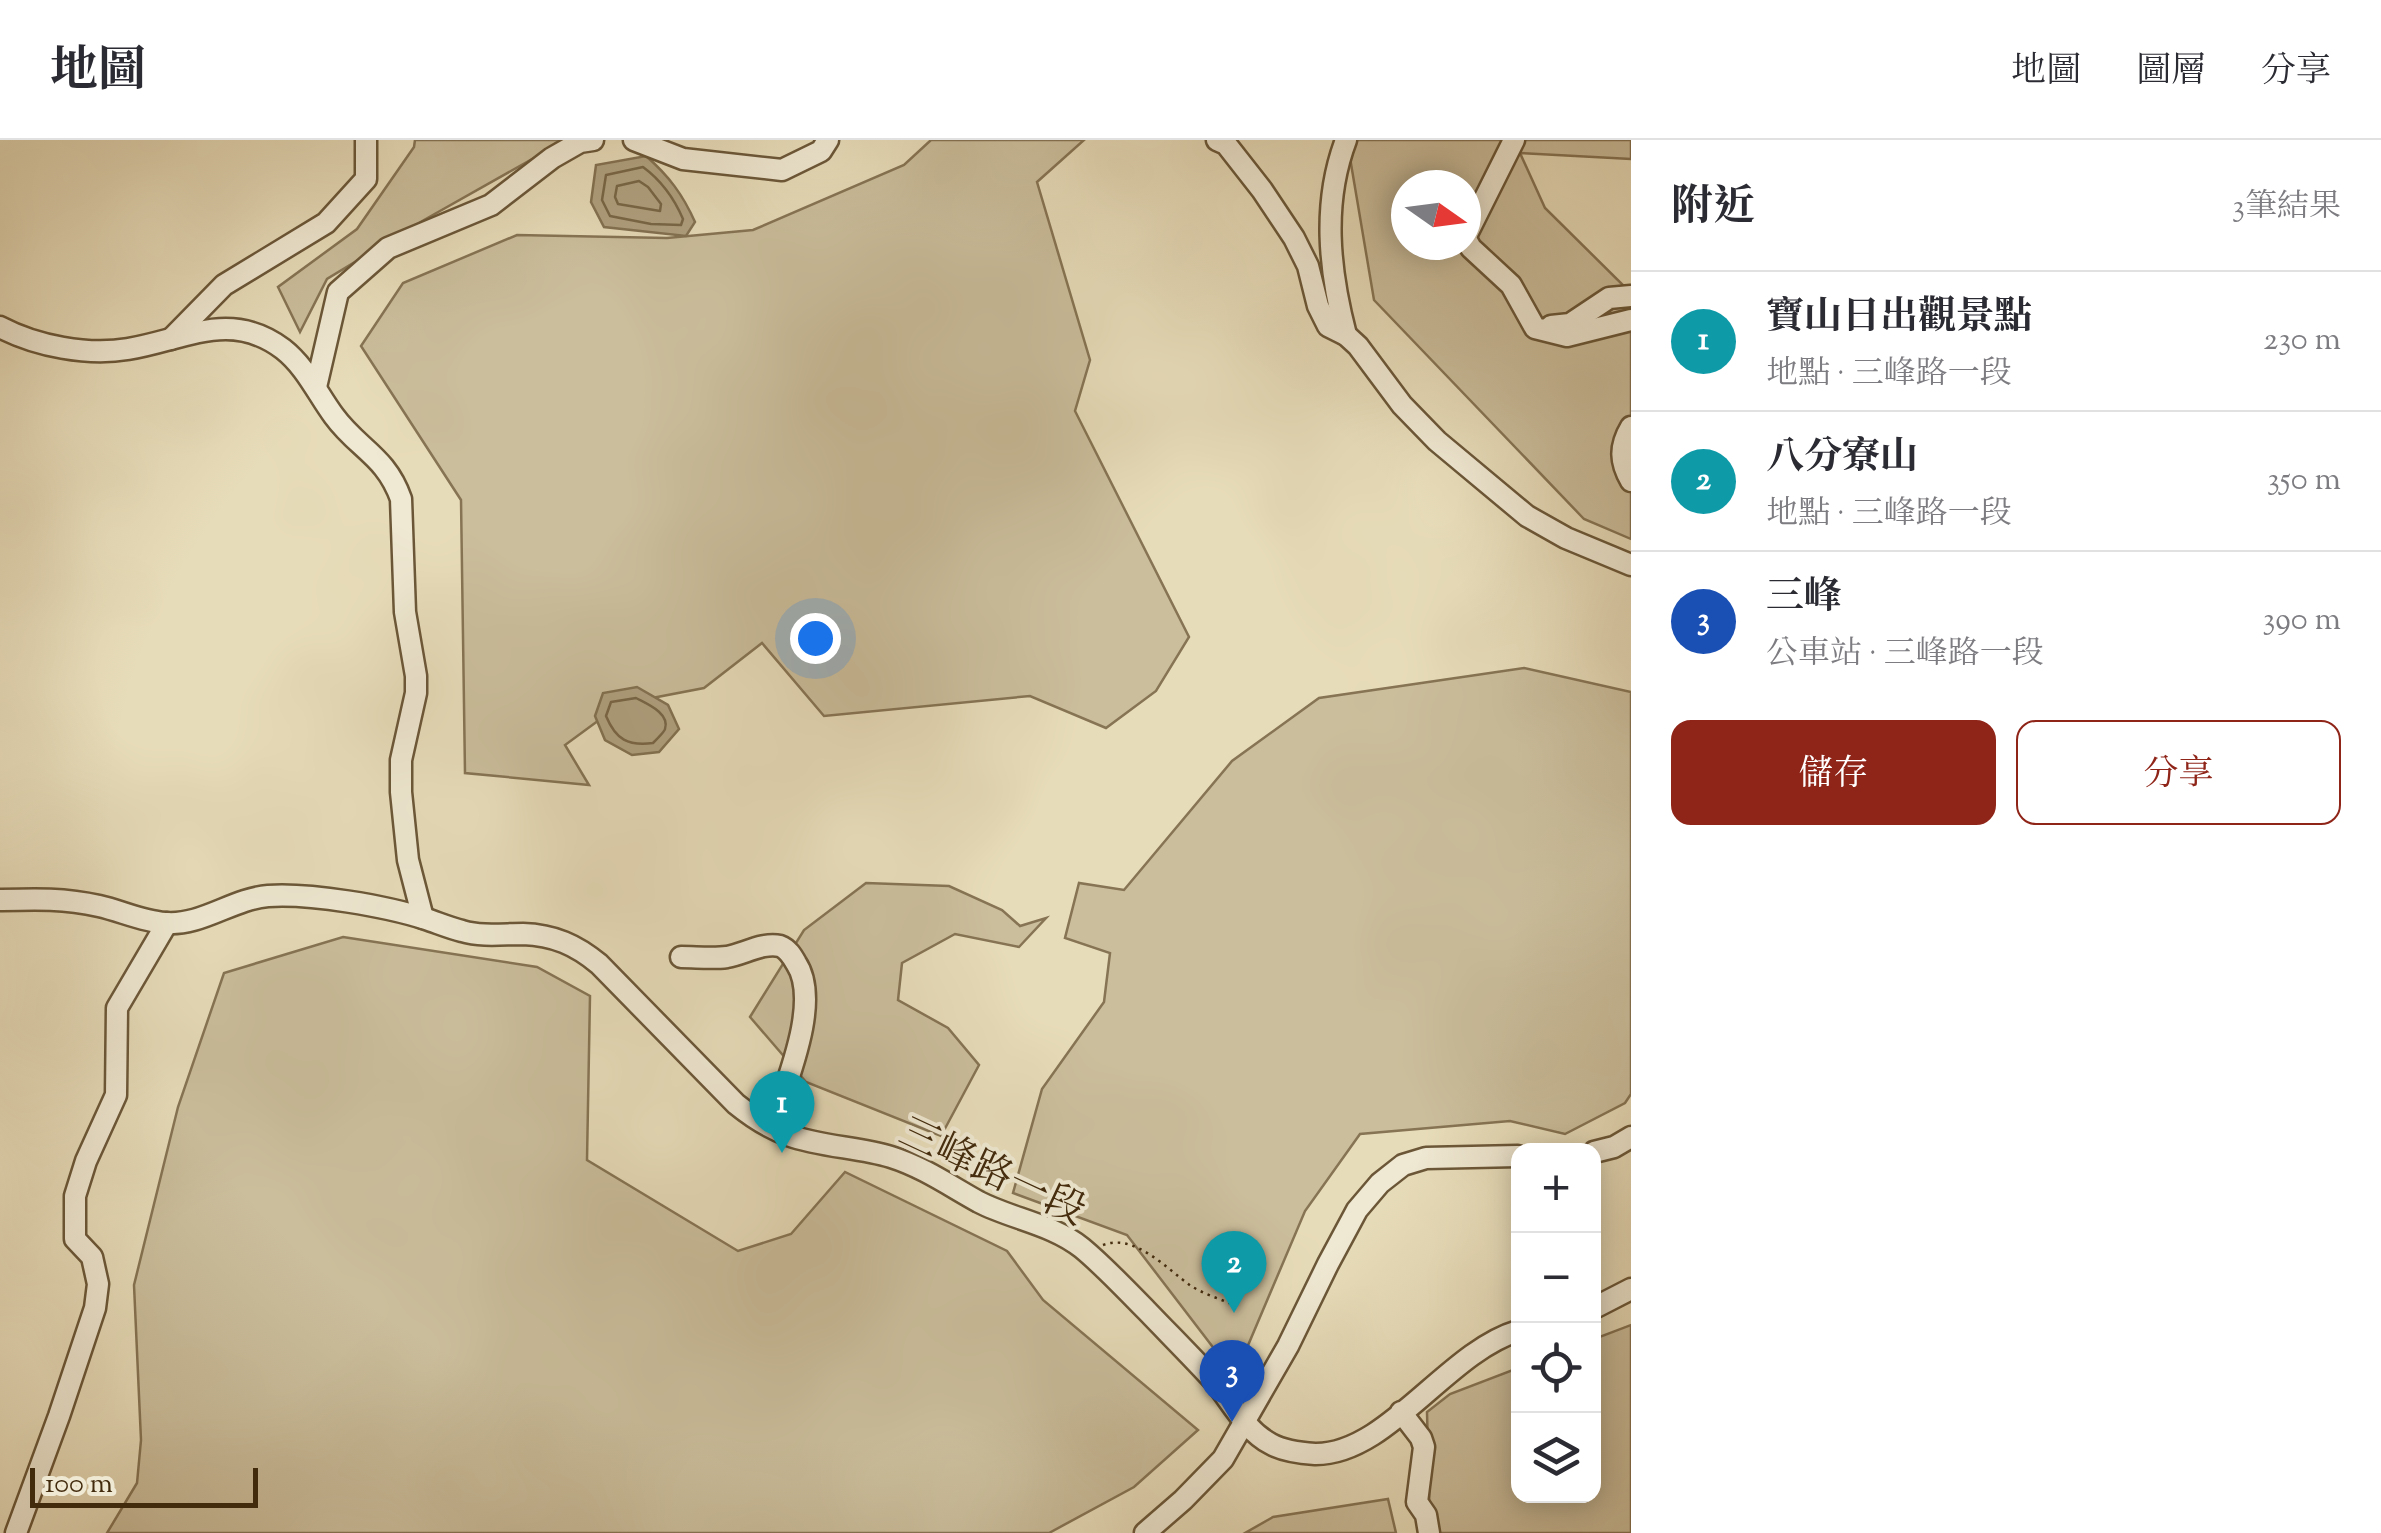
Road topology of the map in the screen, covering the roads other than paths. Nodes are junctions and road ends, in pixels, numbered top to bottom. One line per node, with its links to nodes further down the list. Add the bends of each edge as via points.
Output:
1 (366, 140): 15 (street, via 366,179 326,223 224,285)
2 (592, 140): 16 (street, via 552,158 491,205 388,248 338,292)
3 (634, 140): 4 (street, via 683,158 782,170)
4 (828, 140)
5 (1217, 140): 14 (street, via 1294,238 1328,326)
6 (1346, 140): 14 (street, via 1334,182 1330,258)
7 (1514, 140): 8 (street)
8 (1481, 207)
9 (1481, 257): 13 (street, via 1511,285)
10 (1631, 296): 13 (street, via 1610,298 1570,324)
11 (1631, 320): 13 (street, via 1567,336)
12 (0, 328): 15 (street, via 81,350)
13 (1535, 328)
14 (1346, 335): 19 (street, via 1437,441 1527,516)
15 (170, 340): 16 (street, via 214,328 245,330 284,350)
16 (316, 387): 21 (street, via 348,434 384,465 402,499 405,612 416,692 401,792)
17 (1631, 428): 18 (street, via 1621,463)
18 (1631, 481)
19 (1631, 565)
20 (0, 900): 22 (street, via 54,898)
21 (423, 918): 22 (street, 三峰路一段, via 263,896 191,922); 24 (street, 三峰路一段, via 466,932 544,936 582,950 736,1104)
22 (167, 923): 33 (street, via 117,1008 116,1094 75,1196 76,1239 92,1258 98,1284 95,1308)
23 (680, 956): 24 (street, via 726,957 778,946 801,970 806,994 800,1038)
24 (772, 1128): 32 (street, 三峰路一段, via 917,1166 1080,1246 1206,1373)
25 (1631, 1138): 26 (street)
26 (1601, 1150)
27 (1511, 1156): 32 (street, via 1426,1158 1403,1164 1380,1183 1357,1210)
28 (1631, 1289): 29 (street)
29 (1601, 1304)
30 (1511, 1333): 31 (street, 三峰路一段, via 1480,1348)
31 (1401, 1412): 32 (street, 三峰路一段, via 1366,1438 1329,1453 1270,1444); 35 (street, via 1424,1447 1417,1502)
32 (1245, 1422): 34 (street, via 1215,1469)
33 (16, 1533)
34 (1144, 1533)
35 (1429, 1533)

